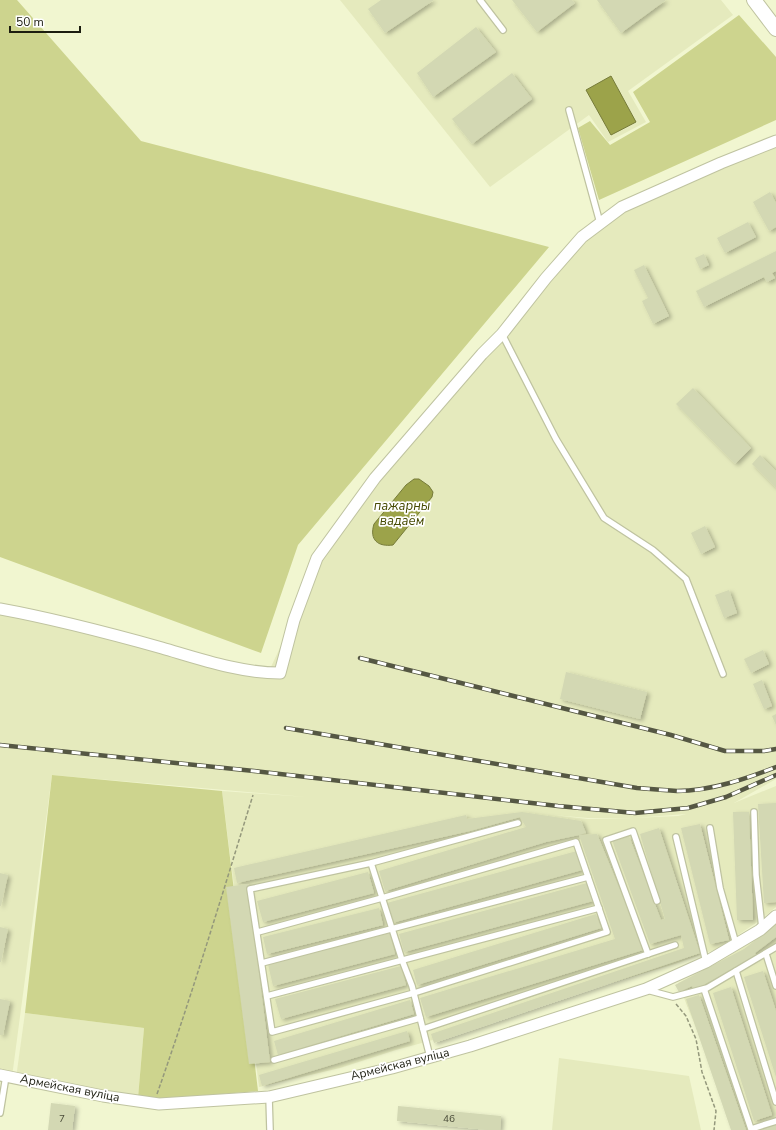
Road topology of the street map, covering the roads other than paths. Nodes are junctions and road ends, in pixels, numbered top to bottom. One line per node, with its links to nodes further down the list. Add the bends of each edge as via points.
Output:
1 (480, 0): 4 (lane)
2 (754, 0): 3 (street)
3 (776, 29)
4 (503, 30)
5 (569, 110): 7 (lane)
6 (776, 141): 7 (street, via 622,207)
7 (600, 224): 8 (street, via 582,237)
8 (502, 334): 9 (street, via 375,478 318,558 294,620 280,673 265,673 215,663 94,629); 10 (lane, via 556,439 604,518 653,550 686,579)
9 (0, 609)
10 (723, 674)
11 (754, 812): 21 (lane, via 756,875)
12 (518, 824): 15 (lane)
13 (710, 828): 24 (lane, via 720,888)
14 (676, 837): 30 (lane)
15 (371, 863): 17 (lane); 23 (lane, via 250,889)
16 (588, 877): 17 (lane, via 576,842); 19 (lane); 22 (lane)
17 (382, 898): 22 (lane); 23 (lane)
18 (657, 901): 27 (lane, via 633,832 606,840)
19 (599, 908): 29 (lane); 36 (lane, via 607,932)
20 (776, 916): 21 (street, Армейская вуліца)
21 (762, 928): 24 (street, Армейская вуліца)
22 (392, 929): 29 (lane); 31 (lane)
23 (258, 932): 31 (lane)
24 (736, 944): 30 (street, Армейская вуліца)
25 (675, 945): 27 (lane)
26 (776, 947): 28 (lane)
27 (648, 954): 39 (lane)
28 (766, 954): 32 (lane); 33 (lane)
29 (402, 960): 36 (lane); 37 (lane)
30 (706, 962): 34 (street, Армейская вуліца)
31 (262, 963): 37 (lane)
32 (736, 971): 35 (lane); 44 (lane)
33 (776, 986)
34 (646, 989): 35 (lane, via 673,997); 40 (street, Армейская вуліца)
35 (704, 989): 46 (lane, via 751,1129)
36 (414, 992): 37 (lane, via 272,1032); 38 (lane)
37 (267, 996)
38 (420, 1018): 39 (lane); 41 (lane)
39 (423, 1029): 40 (lane)
40 (430, 1057): 43 (street, Армейская вуліца)
41 (274, 1060)
42 (3, 1075): 43 (street, Армейская вуліца, via 154,1104); 45 (lane)
43 (269, 1097): 47 (lane)
44 (776, 1102)
45 (0, 1113)
46 (776, 1120)
47 (270, 1130)

